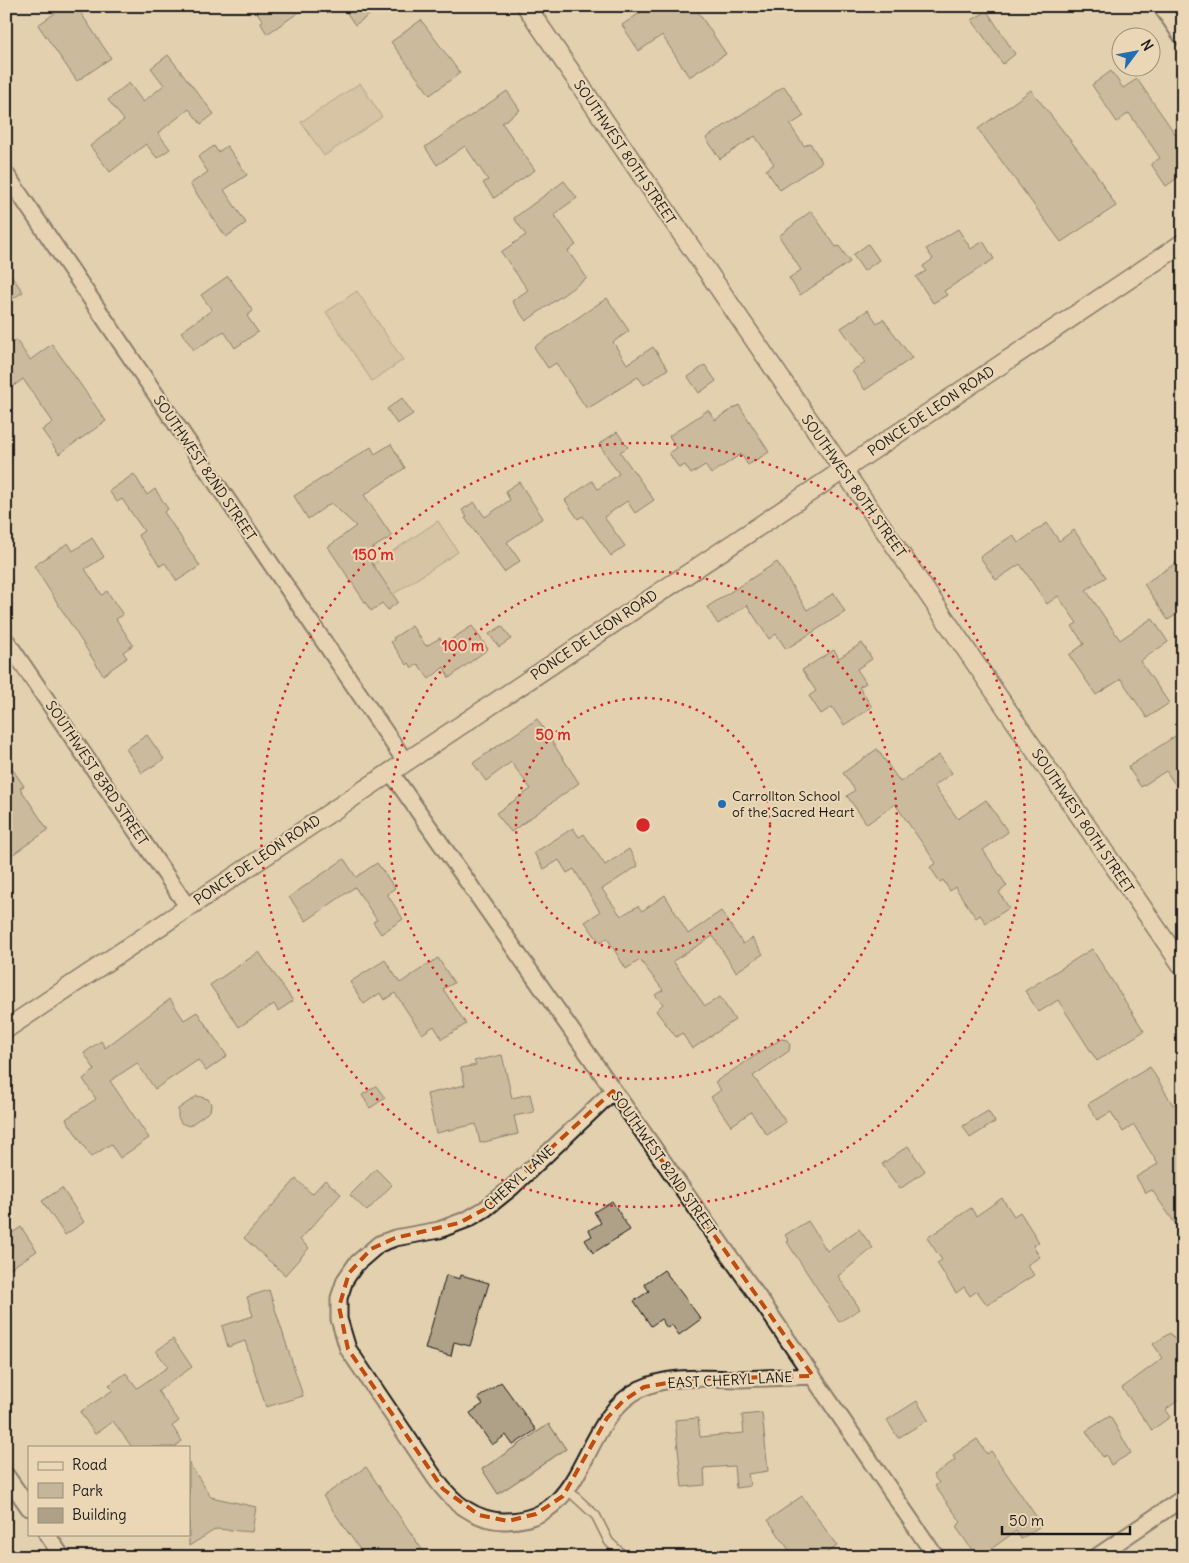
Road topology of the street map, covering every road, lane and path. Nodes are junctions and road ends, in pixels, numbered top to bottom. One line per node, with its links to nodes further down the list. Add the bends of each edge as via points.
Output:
1 (526, 6): 6 (street, SOUTHWEST 80TH STREET)
2 (1161, 6): 3 (street)
3 (1183, 38)
4 (6, 174): 8 (street, SOUTHWEST 82ND STREET)
5 (1183, 243): 6 (street, PONCE DE LEON ROAD)
6 (842, 470): 8 (street, PONCE DE LEON ROAD); 11 (street, SOUTHWEST 80TH STREET)
7 (6, 640): 10 (street, SOUTHWEST 83RD STREET)
8 (404, 761): 9 (street, PONCE DE LEON ROAD)
9 (390, 771): 10 (street, PONCE DE LEON ROAD); 13 (street, SOUTHWEST 82ND STREET)
10 (187, 906): 12 (street, PONCE DE LEON ROAD)
11 (1183, 967)
12 (6, 1029)
13 (613, 1091): 14 (street, SOUTHWEST 82ND STREET); 15 (street, CHERYL LANE, via 486,1209 439,1230 385,1241 364,1256 349,1273 339,1298 343,1338)
14 (813, 1376): 17 (street, EAST CHERYL LANE, via 690,1379 644,1387 623,1401 607,1418); 23 (street, SOUTHWEST 82ND STREET)
15 (397, 1422): 17 (street, EAST CHERYL LANE, via 443,1489 458,1504 479,1515 500,1520 527,1517 551,1506)
16 (6, 1475): 19 (street)
17 (568, 1490): 22 (lane, via 596,1516 609,1542)
18 (1183, 1498): 24 (street)
19 (28, 1507)
20 (48, 1536): 21 (street)
21 (62, 1557)
22 (625, 1557)
23 (936, 1557)
24 (1096, 1557)

